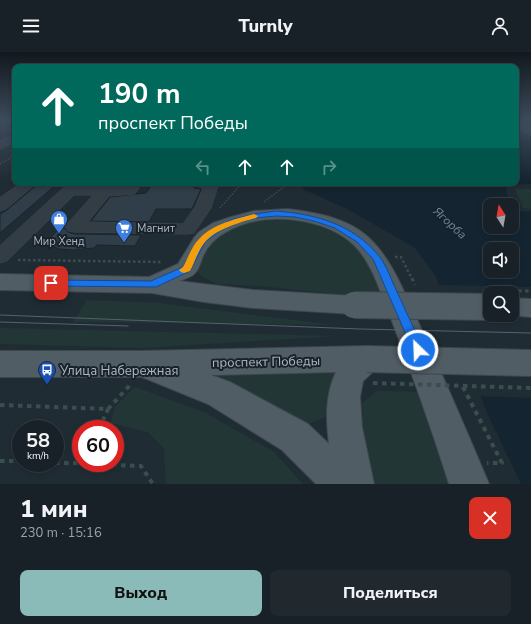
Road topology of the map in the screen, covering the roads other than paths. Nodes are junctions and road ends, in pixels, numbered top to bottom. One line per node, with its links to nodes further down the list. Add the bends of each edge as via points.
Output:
1 (11, 140): 2 (street)
2 (0, 146)
3 (26, 186): 8 (street)
4 (74, 186): 7 (street); 9 (street)
5 (133, 186): 7 (street, via 130,191)
6 (211, 186): 7 (street, via 203,208 188,229 74,227)
7 (106, 190)
8 (0, 206)
9 (0, 257)
10 (187, 269): 12 (main road); 13 (main road); 23 (main road, via 202,240 219,228 255,216 276,214 316,219 338,227 360,240 377,258 394,295 418,350)
11 (0, 282): 12 (main road)
12 (152, 285): 13 (main road)
13 (204, 294): 14 (main road, bridge, via 354,304)
14 (483, 307)
15 (519, 307): 16 (main road)
16 (531, 308)
17 (531, 363): 20 (main road, проспект Победы, bridge)
18 (0, 364): 19 (main road, проспект Победы)
19 (139, 371): 20 (main road, проспект Победы); 21 (main road, via 219,392 295,437)
20 (370, 371): 22 (main road, via 358,365 350,374 343,398)
21 (343, 484)
22 (354, 484)
23 (469, 484)

